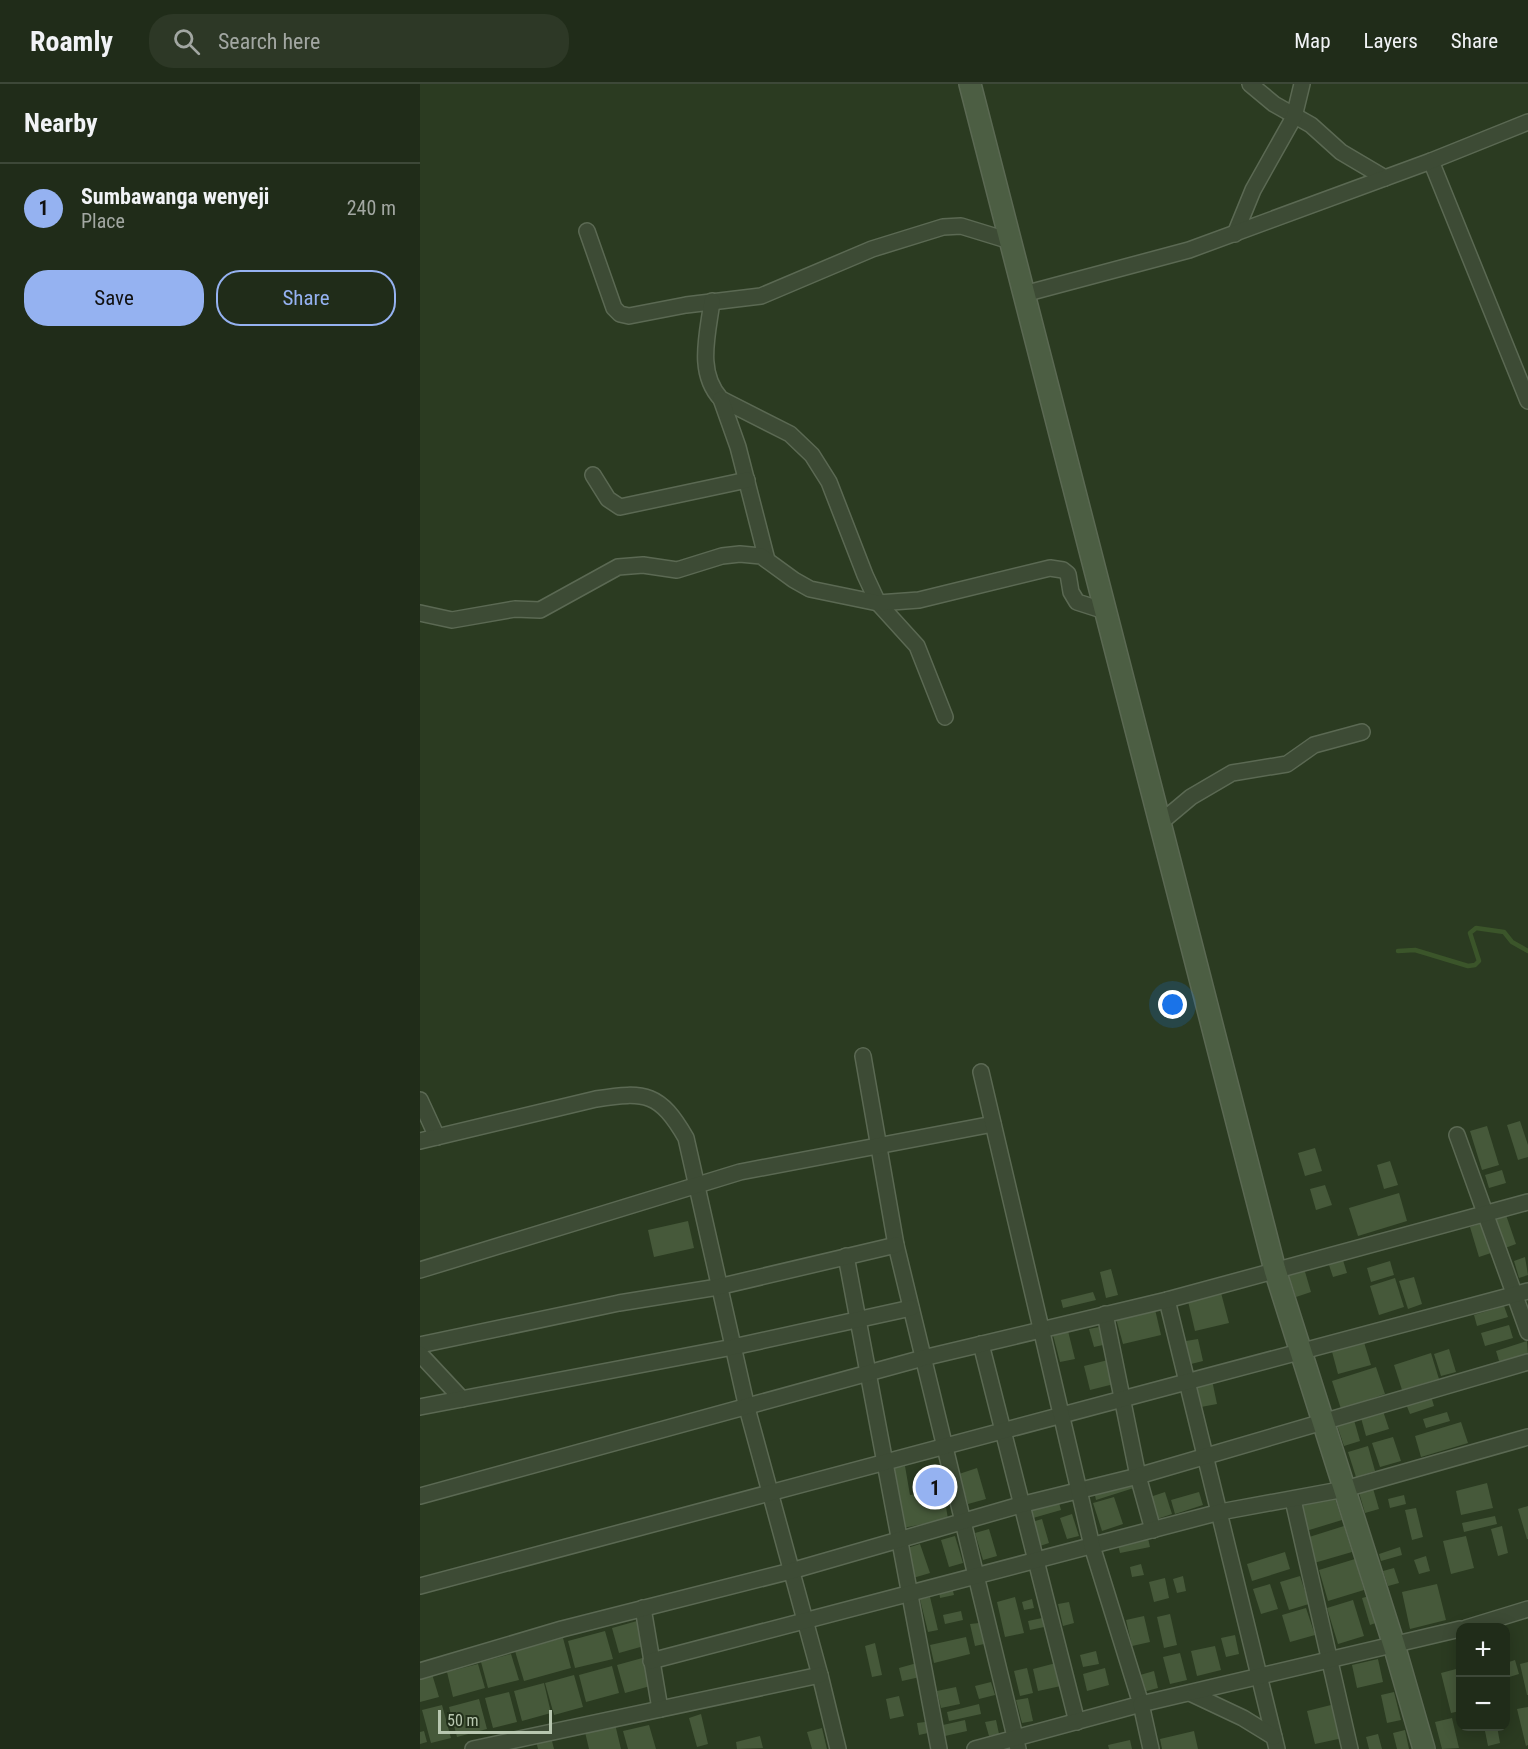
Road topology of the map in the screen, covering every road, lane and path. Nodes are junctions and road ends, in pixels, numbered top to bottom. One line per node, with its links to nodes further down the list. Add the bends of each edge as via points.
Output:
1 (970, 84): 10 (street)
2 (1250, 84): 4 (street)
3 (1302, 84): 4 (street)
4 (1294, 117): 7 (street); 9 (street, via 1253,190)
5 (1528, 122): 6 (street)
6 (1431, 161): 7 (street); 13 (street)
7 (1385, 178): 9 (street)
8 (587, 231): 12 (street, via 608,294 620,314 644,315)
9 (1235, 234): 11 (street, via 1129,268)
10 (1010, 241): 11 (street); 12 (street, via 961,226 943,227 847,259 761,296)
11 (1023, 294): 20 (street)
12 (712, 301): 14 (street, via 705,361 714,391)
13 (1525, 383): 15 (street)
14 (721, 399): 17 (street); 19 (street, via 790,434 812,455 829,482)
15 (1528, 400)
16 (593, 475): 17 (street, via 608,499 620,507)
17 (747, 480): 18 (street)
18 (767, 560): 19 (street, via 810,588); 21 (street, via 740,554 677,570 643,565 618,567 540,610 515,609 452,620)
19 (878, 603): 20 (street, via 901,603 1057,568 1068,574 1077,602); 22 (street, via 917,646)
20 (1105, 611): 24 (street)
21 (420, 613)
22 (945, 717)
23 (1362, 732): 24 (street, via 1314,745 1287,764 1232,773 1191,797)
24 (1160, 823): 39 (street)
25 (863, 1056): 32 (street)
26 (981, 1072): 28 (street)
27 (420, 1100): 30 (street)
28 (993, 1125): 32 (street); 46 (street)
29 (1457, 1135): 35 (street)
30 (436, 1137): 31 (street); 33 (street, via 596,1099 622,1095 649,1097 670,1110 686,1138)
31 (420, 1141)
32 (878, 1147): 33 (street, via 780,1164); 36 (street)
33 (695, 1185): 38 (street); 40 (street)
34 (1528, 1202): 35 (street)
35 (1487, 1214): 39 (street); 41 (street)
36 (896, 1245): 37 (street); 43 (street)
37 (846, 1256): 40 (street); 45 (street)
38 (420, 1270)
39 (1275, 1270): 42 (street); 51 (street)
40 (718, 1287): 49 (street, via 619,1303); 50 (street)
41 (1521, 1293): 47 (street); 51 (street)
42 (1167, 1300): 44 (street); 56 (street)
43 (911, 1308): 45 (street); 53 (street)
44 (1106, 1314): 46 (street); 58 (street)
45 (856, 1321): 50 (street); 55 (street)
46 (1040, 1330): 48 (street); 61 (street)
47 (1528, 1332)
48 (981, 1344): 53 (street); 63 (street)
49 (420, 1345)
50 (733, 1347): 57 (street); 60 (street)
51 (1301, 1352): 56 (street); 62 (street)
52 (420, 1354): 57 (street)
53 (923, 1358): 55 (street); 65 (street)
54 (1528, 1362): 62 (street)
55 (868, 1374): 60 (street); 67 (street)
56 (1186, 1383): 58 (street); 66 (street)
57 (462, 1399): 59 (street)
58 (1124, 1400): 61 (street); 68 (street)
59 (420, 1407)
60 (747, 1408): 71 (street); 72 (street)
61 (1061, 1415): 63 (street); 70 (street)
62 (1321, 1423): 66 (street); 69 (street)
63 (1002, 1430): 65 (street); 74 (street)
64 (1528, 1437): 69 (street)
65 (944, 1446): 67 (street); 76 (street)
66 (1205, 1456): 68 (street); 75 (street)
67 (886, 1462): 71 (street); 78 (street)
68 (1138, 1476): 70 (street); 77 (street)
69 (1345, 1489): 73 (street); 90 (street)
70 (1079, 1491): 74 (street); 79 (street)
71 (771, 1494): 81 (street); 83 (street)
72 (420, 1496)
73 (1293, 1500): 75 (street); 91 (street)
74 (1020, 1505): 76 (street); 80 (street)
75 (1220, 1512): 77 (street); 95 (street)
76 (964, 1522): 78 (street); 82 (street)
77 (1153, 1530): 79 (street)
78 (899, 1542): 81 (street); 84 (street)
79 (1092, 1546): 80 (street); 97 (street)
80 (1035, 1561): 82 (street); 99 (street)
81 (791, 1571): 85 (street); 87 (street)
82 (978, 1575): 84 (street); 101 (street)
83 (420, 1586)
84 (910, 1593): 87 (street); 104 (street)
85 (643, 1608): 92 (street); 93 (street)
86 (1528, 1609): 88 (street)
87 (804, 1619): 92 (street); 94 (street)
88 (1482, 1623)
89 (1456, 1630): 90 (street)
90 (1394, 1645): 91 (street); 108 (street)
91 (1328, 1659): 95 (street); 107 (street)
92 (651, 1661): 98 (street)
93 (420, 1671)
94 (820, 1675): 98 (street); 103 (street)
95 (1258, 1677): 96 (street); 100 (street)
96 (1190, 1693): 97 (street); 100 (street, via 1243,1718)
97 (1141, 1704): 99 (street); 106 (street)
98 (660, 1709): 102 (street)
99 (1077, 1722): 101 (street)
100 (1275, 1743)
101 (1017, 1744): 105 (street)
102 (473, 1749)
103 (838, 1749)
104 (939, 1749)
105 (975, 1749)
106 (1151, 1749)
107 (1350, 1749)
108 (1424, 1749)

